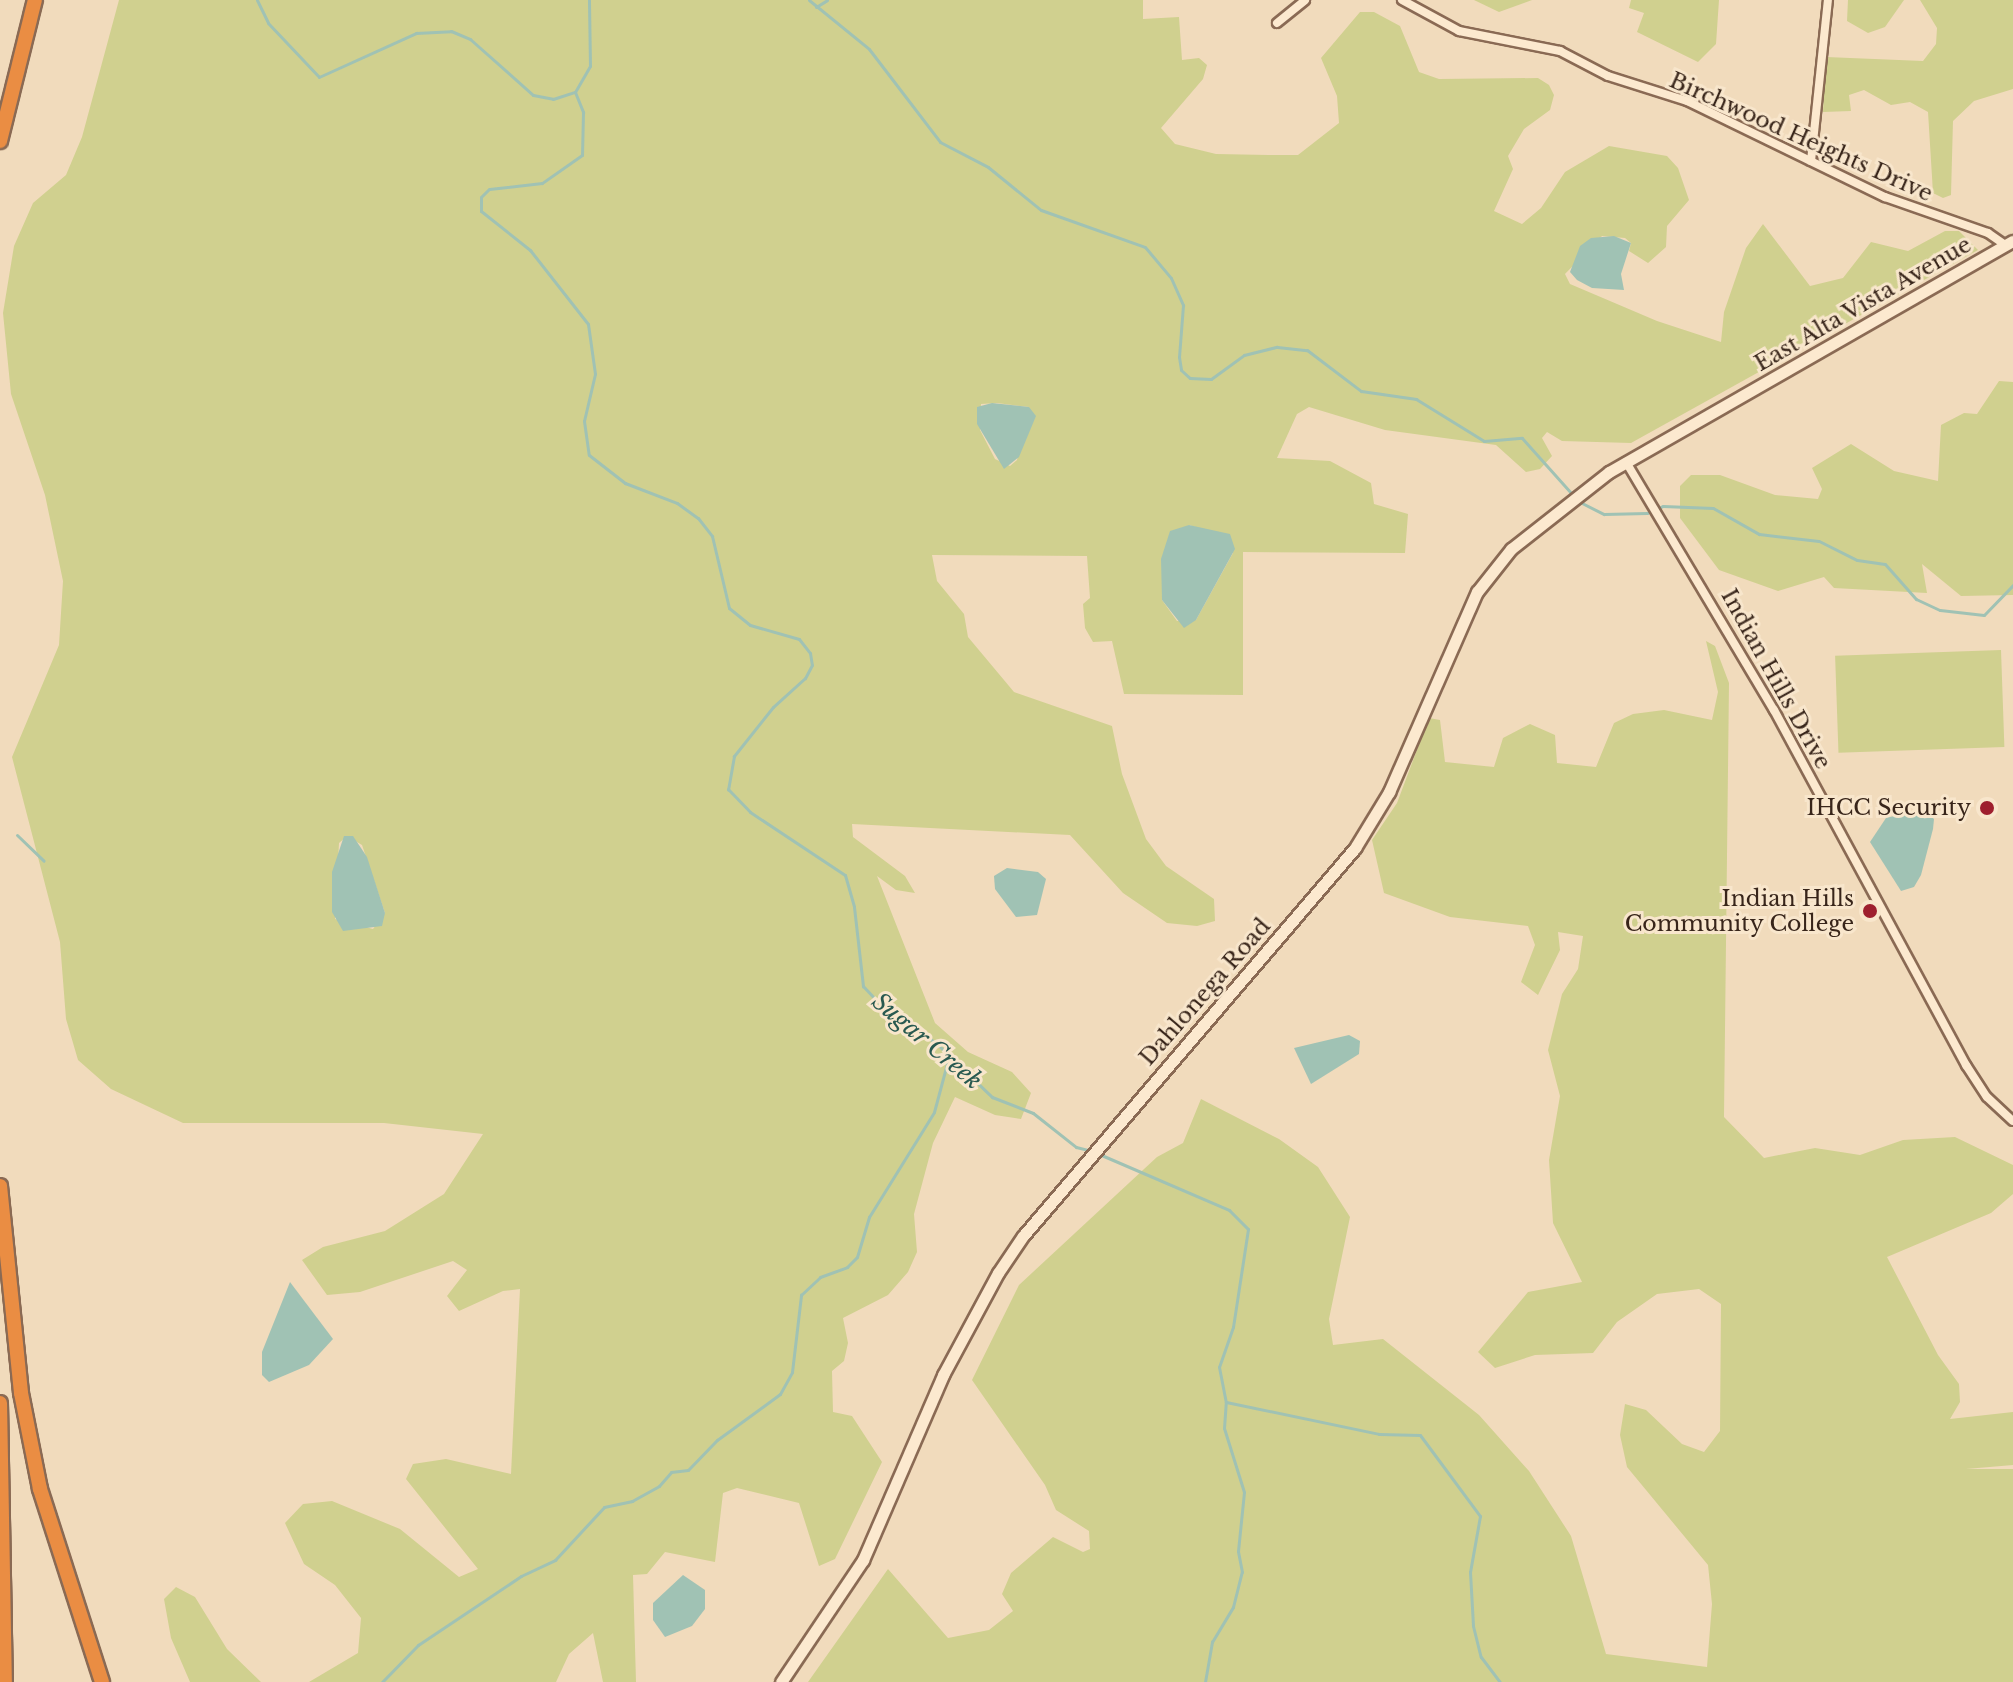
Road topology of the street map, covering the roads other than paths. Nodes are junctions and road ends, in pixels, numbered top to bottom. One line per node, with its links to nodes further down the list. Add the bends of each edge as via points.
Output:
1 (35, 0): 6 (highway)
2 (1305, 0): 5 (street)
3 (1402, 0): 7 (street, Birchwood Heights Drive, via 1459,31 1560,51 1608,76 1687,101)
4 (1828, 0): 7 (street)
5 (1277, 23)
6 (0, 141)
7 (1811, 161): 8 (street, Birchwood Heights Drive, via 1896,202)
8 (2009, 243): 9 (main road, East Alta Vista Avenue)
9 (1733, 401): 10 (main road, Dahlonega Road)
10 (1626, 462): 11 (street, Indian Hills Drive, via 1774,710 1966,1065 1987,1097); 16 (main road, Dahlonega Road, via 1541,523 1477,592 1389,792 1355,848 1023,1236 943,1375 863,1560)
11 (2013, 1121)
12 (0, 1186): 15 (highway, via 21,1393 40,1489)
13 (0, 1403): 14 (highway)
14 (5, 1682)
15 (102, 1682)
16 (781, 1682)

